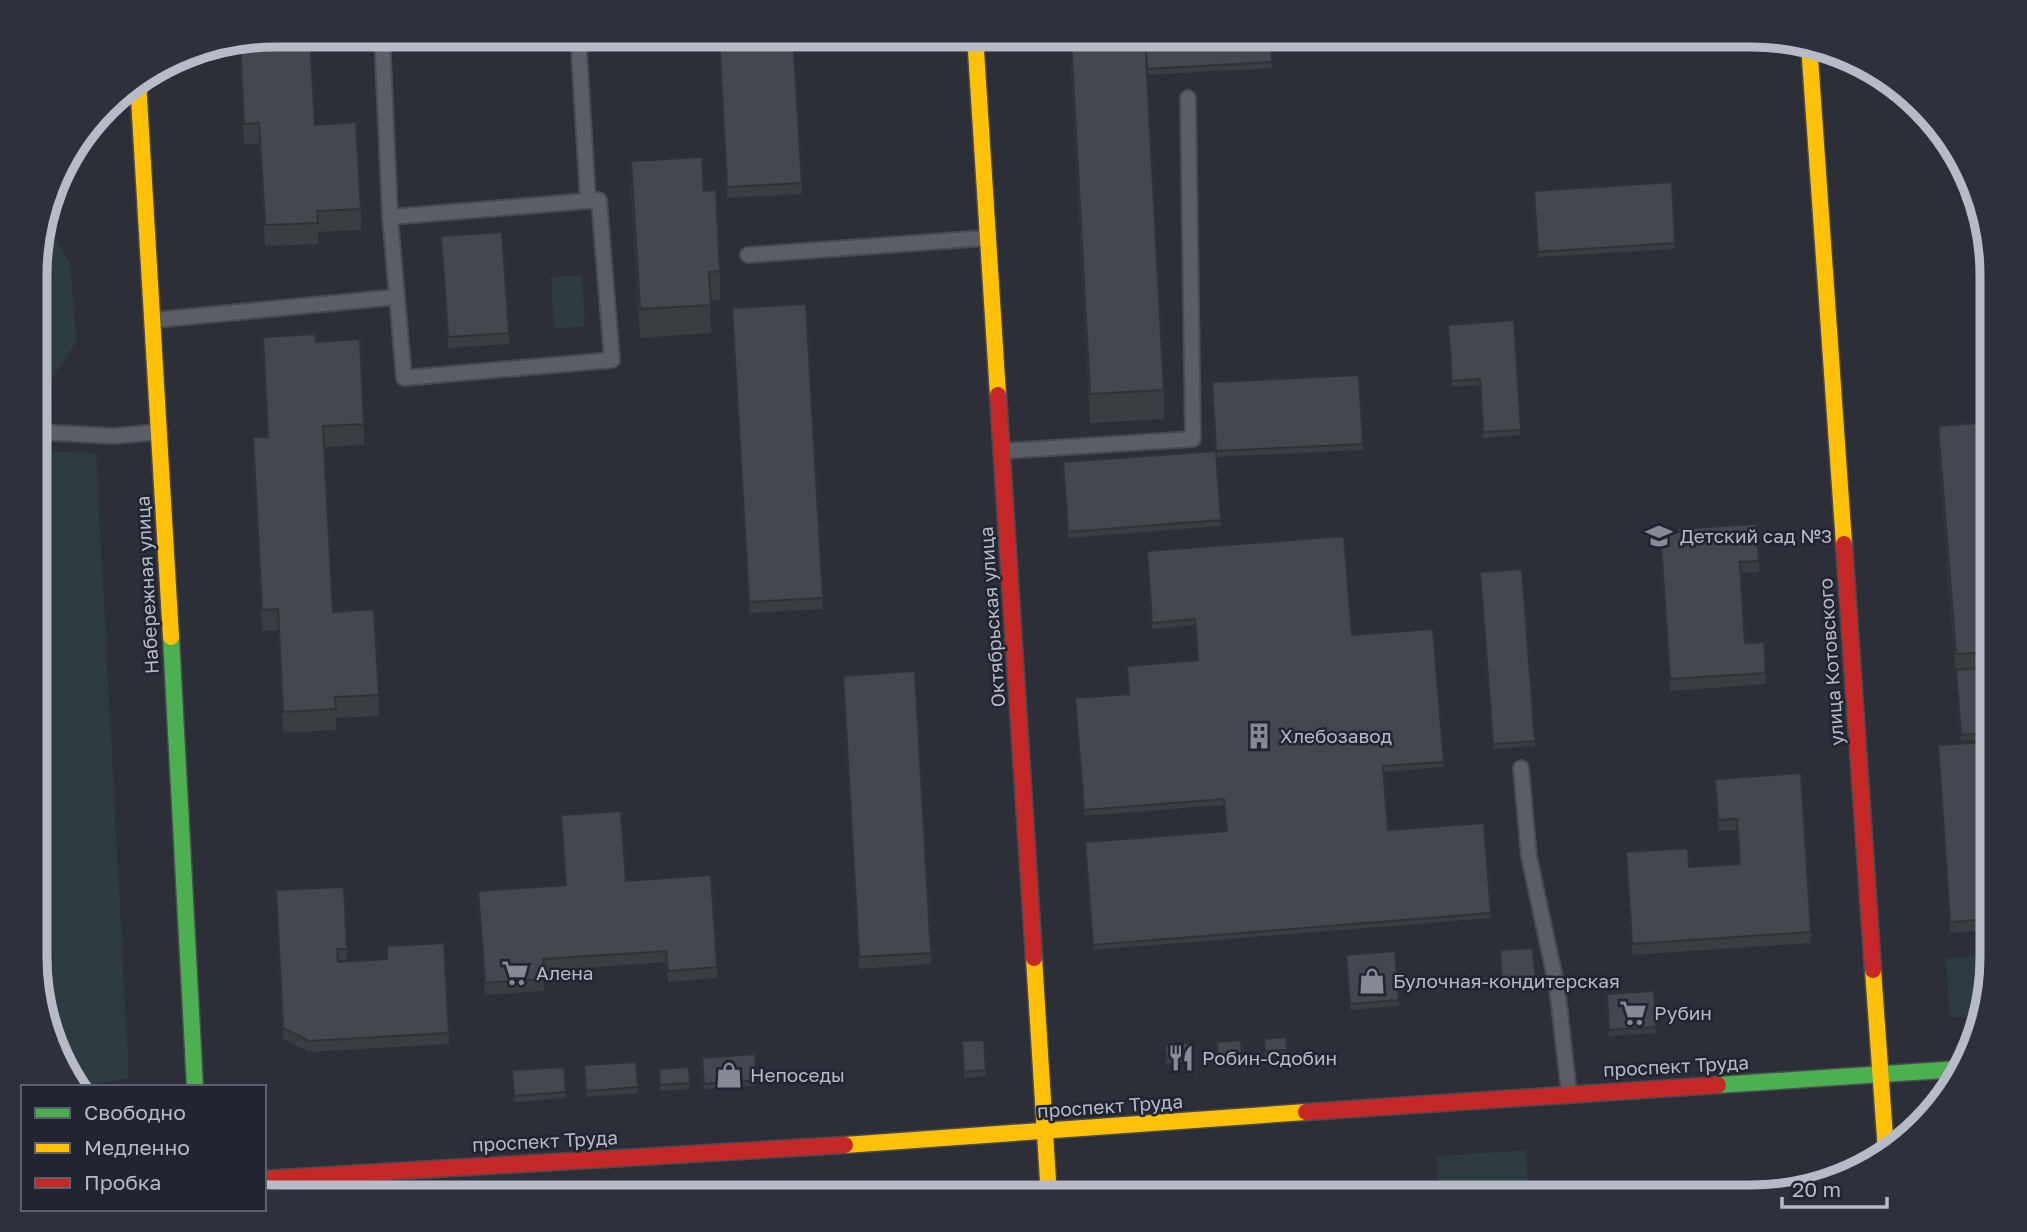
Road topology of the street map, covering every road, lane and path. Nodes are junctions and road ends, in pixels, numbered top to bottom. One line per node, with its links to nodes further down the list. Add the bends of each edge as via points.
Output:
1 (383, 47): 8 (lane)
2 (579, 47): 7 (lane)
3 (976, 47): 9 (street, Октябрьская улица)
4 (1810, 55): 18 (street, улица Котовского)
5 (139, 93): 12 (street, Набережная улица)
6 (1188, 98): 15 (lane, via 1193,439)
7 (587, 201): 8 (lane); 11 (lane, via 598,200 612,360 404,378)
8 (390, 217): 11 (lane)
9 (988, 237): 10 (lane); 15 (street, Октябрьская улица)
10 (748, 255)
11 (397, 297): 12 (lane)
12 (153, 320): 13 (street, Набережная улица)
13 (160, 432): 14 (lane, via 114,436); 19 (street, Набережная улица)
14 (47, 433)
15 (1003, 451): 21 (street, Октябрьская улица)
16 (1521, 768): 20 (lane, via 1529,857 1557,987)
17 (1950, 1070): 18 (street, проспект Труда)
18 (1881, 1076): 20 (street, проспект Труда); 22 (street, улица Котовского)
19 (195, 1085)
20 (1569, 1093): 21 (street, проспект Труда)
21 (1045, 1132): 23 (street, проспект Труда); 24 (street, Октябрьская улица)
22 (1885, 1142)
23 (266, 1179)
24 (1048, 1184)

